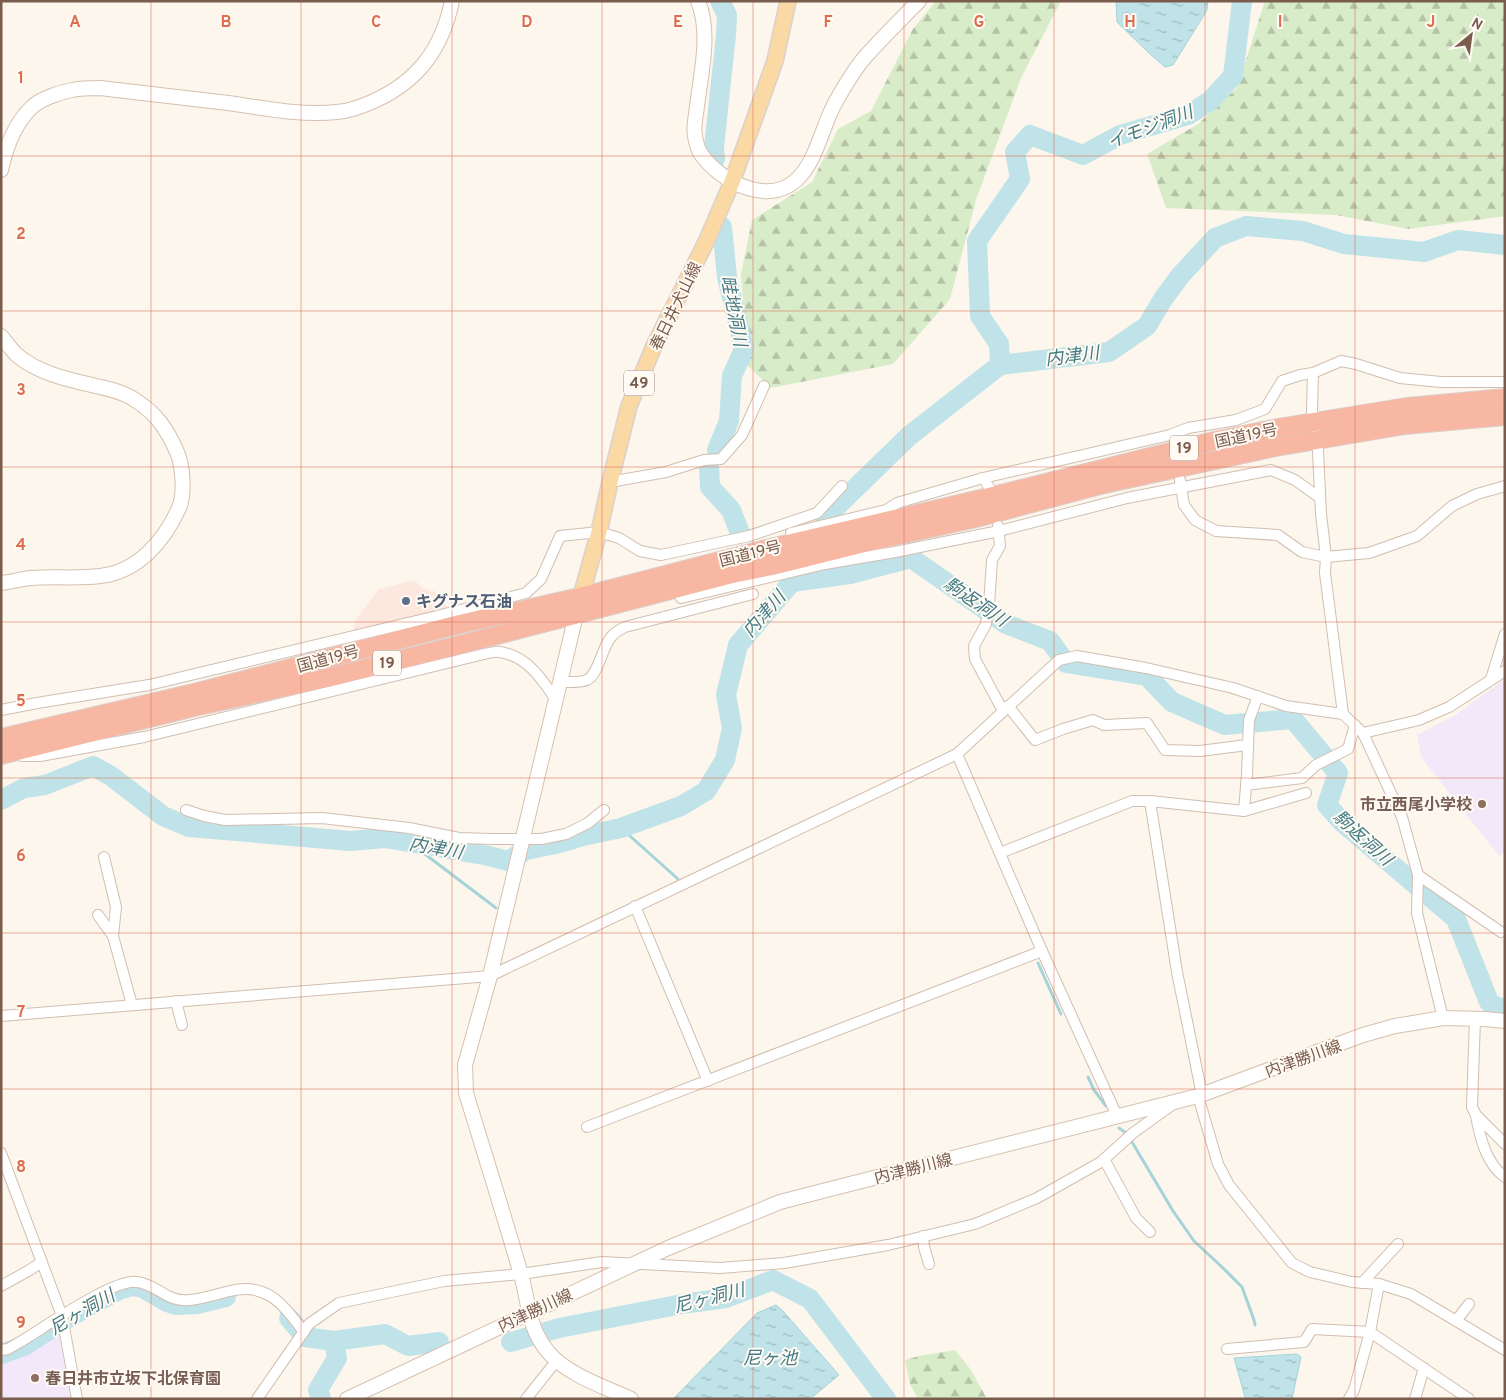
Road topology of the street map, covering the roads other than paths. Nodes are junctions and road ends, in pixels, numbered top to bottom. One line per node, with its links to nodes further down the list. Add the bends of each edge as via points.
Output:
1 (452, 1): 5 (street, via 448,21 427,60 411,78 364,106 338,112 298,112 100,88 72,90 33,105 19,122)
2 (788, 1): 6 (main road, 春日井犬山線 / 49, via 775,61)
3 (919, 1): 6 (street, via 865,57 842,91 801,176 772,191 754,190)
4 (700, 3): 6 (street, via 704,27 694,134 700,153 714,170)
5 (1, 170)
6 (732, 182): 15 (main road, 春日井犬山線 / 49, via 629,406)
7 (1, 336): 25 (street, via 18,356 37,368 113,390 134,399 156,416 169,433 181,460 182,481 181,504 161,540 144,558 123,571 102,576 32,578)
8 (1313, 373): 9 (street, via 1341,362 1400,378); 13 (street); 23 (street, via 1282,381 1265,410 1236,420 1188,428 1170,438 897,503 886,510)
9 (1505, 382)
10 (764, 386): 15 (street, via 742,435 721,459)
11 (1505, 398): 13 (highway, 国道19号 / 19, via 1407,407)
12 (1505, 416): 14 (highway, 国道19号 / 19, via 1406,425)
13 (1314, 422): 14 (street); 22 (highway, 国道19号 / 19, via 1162,453 989,497)
14 (1316, 440): 19 (street); 22 (highway, 国道19号 / 19, via 1100,485 976,518)
15 (610, 482): 21 (main road, 春日井犬山線 / 49)
16 (1181, 484): 19 (street, via 1271,470 1295,480); 20 (street); 24 (street, via 1184,505 1195,520 1216,531 1278,535 1302,552)
17 (842, 486): 21 (street, via 817,512 749,536 661,555 640,551 618,538)
18 (1505, 486): 24 (street, via 1452,506 1417,536 1368,553)
19 (1320, 498): 24 (street)
20 (998, 528): 28 (street); 36 (street, via 1000,546 992,560 986,624 974,652 975,659)
21 (599, 532): 27 (main road, 春日井犬山線 / 49); 37 (street, via 560,536 541,579 526,593 148,685)
22 (868, 534): 23 (highway, 国道19号 / 19); 29 (highway, 国道19号 / 19, via 772,566)
23 (788, 539): 27 (highway, 国道19号 / 19)
24 (1326, 557): 38 (street, via 1325,573)
25 (1, 583)
26 (753, 594): 33 (street, via 624,626 611,636 590,679)
27 (580, 597): 29 (main road, 春日井犬山線 / 49); 41 (highway, 国道19号 / 19)
28 (681, 598)
29 (576, 615): 33 (street); 44 (highway, 国道19号 / 19)
30 (1505, 634): 32 (street)
31 (1505, 671): 32 (street)
32 (1491, 679): 40 (street, via 1449,708 1419,720)
33 (560, 682): 35 (street)
34 (1258, 696): 36 (street, via 1146,668 1077,656 1059,660); 38 (street, via 1286,706); 42 (street, via 1249,720)
35 (556, 700): 44 (street, via 530,666 498,651 144,737 40,756); 51 (street)
36 (1006, 708): 42 (street, via 1035,740 1092,720 1104,725 1147,723 1165,750 1200,751); 43 (street)
37 (1, 710)
38 (1342, 714): 39 (street)
39 (1355, 725): 40 (street); 45 (street, via 1348,750 1316,765 1302,778)
40 (1363, 733): 54 (street, via 1402,817)
41 (1, 738)
42 (1247, 745): 45 (street)
43 (957, 754): 52 (street); 55 (street)
44 (1, 755)
45 (1246, 785): 50 (street)
46 (1306, 794): 50 (street)
47 (1150, 801): 50 (street); 52 (street, via 1132,801); 69 (street)
48 (186, 810): 51 (street, via 225,820 322,818 409,828 459,838)
49 (604, 810): 51 (street, via 566,834 541,840)
50 (1244, 811)
51 (522, 839): 60 (street)
52 (1000, 853): 59 (street)
53 (104, 857): 58 (street, via 116,907)
54 (1418, 875): 57 (street); 64 (street, via 1418,913)
55 (635, 906): 60 (street); 68 (street)
56 (98, 914): 58 (street)
57 (1501, 932)
58 (113, 936): 62 (street)
59 (1042, 951): 68 (street); 72 (street)
60 (490, 976): 61 (street); 84 (street, via 466,1066 466,1093)
61 (176, 1001): 62 (street); 67 (street)
62 (132, 1005): 63 (street)
63 (1, 1016)
64 (1443, 1018): 65 (street, 内津勝川線); 69 (street, 内津勝川線, via 1363,1035)
65 (1475, 1019): 66 (street, 内津勝川線); 71 (street, via 1472,1107)
66 (1505, 1021)
67 (182, 1026)
68 (708, 1081): 73 (street)
69 (1200, 1095): 70 (street, 内津勝川線); 85 (street, via 1218,1164 1229,1185 1292,1263 1310,1272)
70 (1175, 1103): 72 (street, 内津勝川線); 76 (street)
71 (1476, 1115): 74 (street); 77 (street, via 1481,1139 1493,1165)
72 (1117, 1116): 82 (street, 内津勝川線, via 780,1202)
73 (587, 1128)
74 (1505, 1144)
75 (1, 1153): 81 (street)
76 (1104, 1159): 78 (street, via 1136,1218); 79 (street, via 1038,1198 975,1224)
77 (1505, 1177)
78 (1150, 1232)
79 (923, 1236): 82 (street, via 784,1263 720,1268); 83 (street)
80 (1398, 1244): 85 (street)
81 (42, 1262): 87 (street); 89 (street)
82 (636, 1263): 84 (street, via 602,1262); 90 (street, 内津勝川線)
83 (929, 1264)
84 (521, 1274): 90 (street); 92 (street, via 444,1281 339,1303 309,1324)
85 (1362, 1283): 86 (street)
86 (1379, 1284): 91 (street, via 1411,1294); 93 (street)
87 (1, 1286)
88 (1469, 1304): 91 (street)
89 (62, 1316): 92 (street, via 94,1296 126,1282 142,1282 169,1298 179,1300 244,1288 267,1293 286,1308); 95 (street, via 8,1349); 101 (street)
90 (531, 1320): 97 (street, via 539,1339); 102 (street, 内津勝川線)
91 (1456, 1321): 96 (street)
92 (304, 1332): 100 (street)
93 (1370, 1332): 94 (street, via 1312,1330 1304,1342); 98 (street); 104 (street)
94 (1228, 1349)
95 (1, 1350)
96 (1505, 1350)
97 (556, 1360): 99 (street); 103 (street)
98 (1424, 1368): 105 (street); 106 (street)
99 (622, 1397)
100 (260, 1398)
101 (77, 1399)
102 (347, 1399)
103 (526, 1399)
104 (1349, 1399)
105 (1415, 1399)
106 (1469, 1399)

